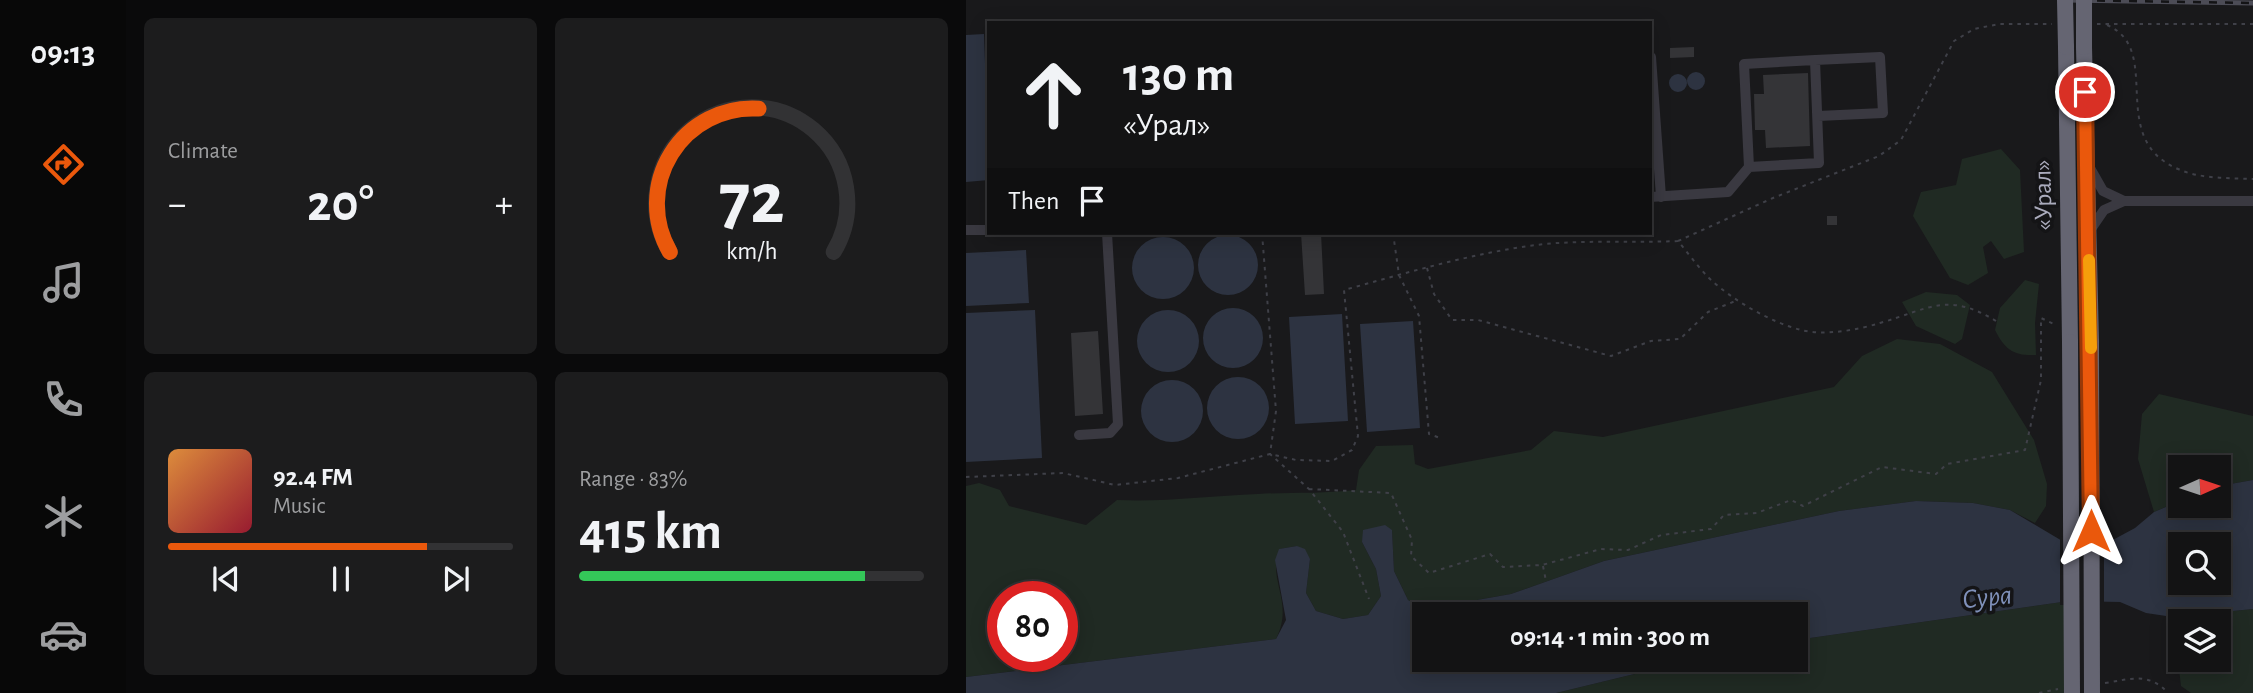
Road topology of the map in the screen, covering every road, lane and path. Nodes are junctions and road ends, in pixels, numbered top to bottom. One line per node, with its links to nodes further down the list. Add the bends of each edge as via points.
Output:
1 (2065, 0): 27 (highway, «Урал», bridge)
2 (2084, 0): 10 (highway, «Урал», bridge)
3 (2052, 24): 21 (path, via 1974,29 1954,41 1901,140 1880,156)
4 (2093, 24): 5 (path)
5 (2106, 24): 6 (path); 12 (path, via 2119,30 2132,49 2140,128 2151,151 2191,174)
6 (2253, 24)
7 (1815, 60): 9 (lane); 9 (lane, via 1880,57 1881,71 1883,113); 11 (lane, via 1744,64)
8 (1652, 85): 13 (lane)
9 (1818, 116): 11 (lane, via 1819,163)
10 (2087, 159): 14 (lane, via 2099,186); 22 (highway, «Урал»)
11 (1749, 167): 13 (lane, via 1728,192)
12 (2253, 179)
13 (1656, 197)
14 (2124, 201): 15 (lane); 22 (lane, via 2096,218)
15 (2253, 201)
16 (966, 230): 17 (lane)
17 (987, 230)
18 (1107, 235): 28 (lane, via 1118,424 1110,433)
19 (1262, 235): 30 (path, via 1276,411)
20 (1393, 235): 24 (path)
21 (1678, 240): 23 (path, via 1541,245); 25 (path, via 1709,278)
22 (2088, 242): 38 (highway, «Урал», bridge)
23 (1427, 268): 24 (path); 25 (path, via 1434,294 1452,320 1478,320 1611,356 1651,341 1680,339 1708,312)
24 (1399, 275): 29 (path, via 1419,316 1429,433); 30 (path, via 1344,290 1358,436 1352,450 1332,461)
25 (1739, 300): 26 (path, via 1802,330 1858,328 1945,303 1977,310)
26 (1996, 321)
27 (2066, 335): 33 (path, via 2041,318 2041,380 2025,450 1947,464 1937,474 1882,467 1803,506 1791,500 1757,513 1724,515 1711,529 1661,535 1628,550 1601,550); 37 (highway, «Урал», bridge)
28 (1079, 435)
29 (1440, 438)
30 (1270, 454): 31 (path, via 1178,478 1115,485 1063,473); 32 (path)
31 (966, 477)
32 (1309, 489): 33 (path, via 1391,493 1412,540 1410,556 1429,573 1490,554 1503,567); 35 (path, via 1343,532)
33 (1542, 565): 34 (path)
34 (1546, 581)
35 (1369, 598)
36 (2117, 681): 39 (path, via 2146,677)
37 (2072, 693)
38 (2092, 693)
39 (2168, 693)

